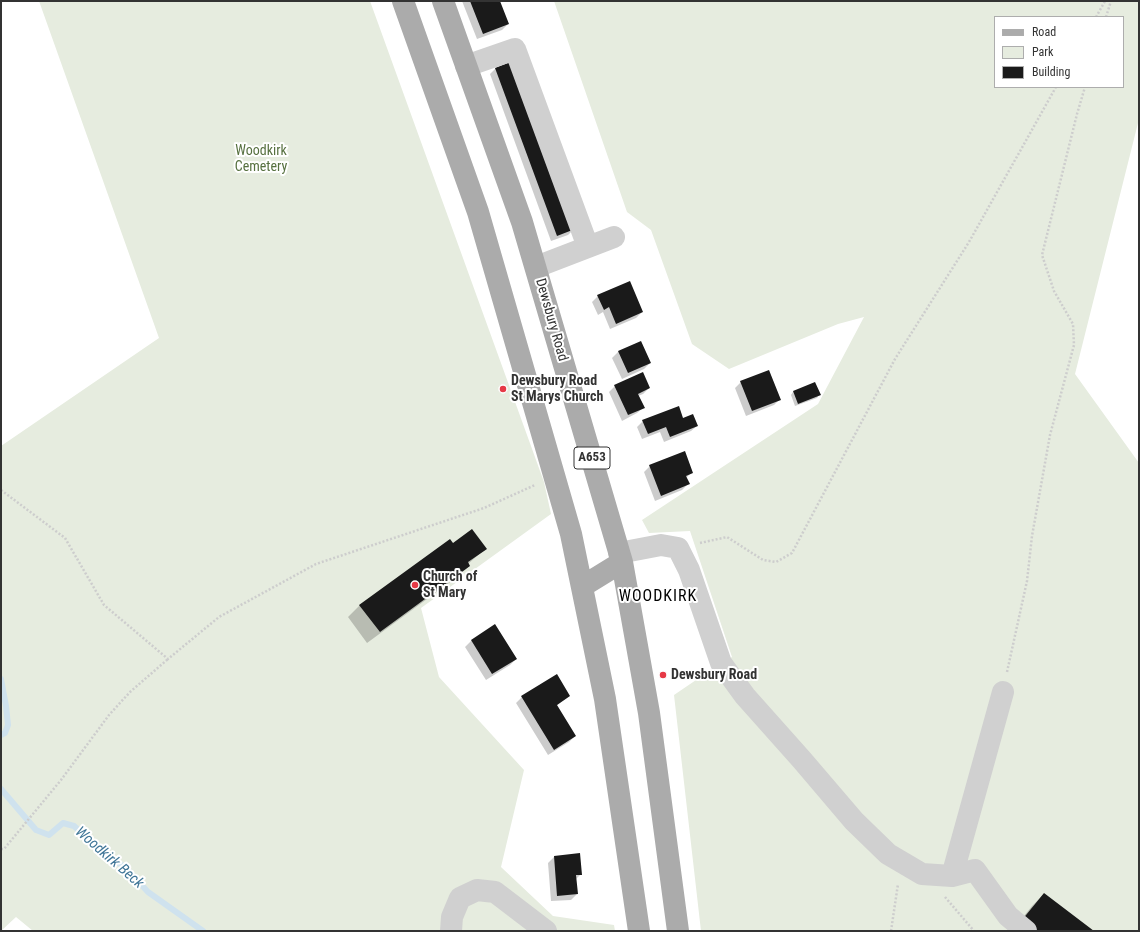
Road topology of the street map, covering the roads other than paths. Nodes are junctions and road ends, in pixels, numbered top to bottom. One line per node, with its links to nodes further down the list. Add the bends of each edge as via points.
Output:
1 (404, 1): 8 (main road, via 478,212 571,534)
2 (443, 1): 3 (main road, Dewsbury Road / A653)
3 (466, 66): 5 (lane, via 515,49); 6 (main road, Dewsbury Road / A653)
4 (614, 237): 5 (lane)
5 (588, 247): 6 (lane)
6 (536, 267): 7 (main road, Dewsbury Road / A653)
7 (621, 558): 8 (main road); 10 (lane, via 661,545 678,548 689,570 721,662 770,725 854,821 888,854 922,874); 14 (main road, Dewsbury Road / A653, via 648,713)
8 (583, 586): 13 (main road, via 605,699)
9 (1003, 692): 10 (lane)
10 (952, 876): 15 (lane, via 976,870 1008,916)
11 (451, 931): 12 (lane, via 452,917 460,898 477,890 495,892)
12 (546, 931)
13 (639, 931)
14 (678, 931)
15 (1026, 931)

